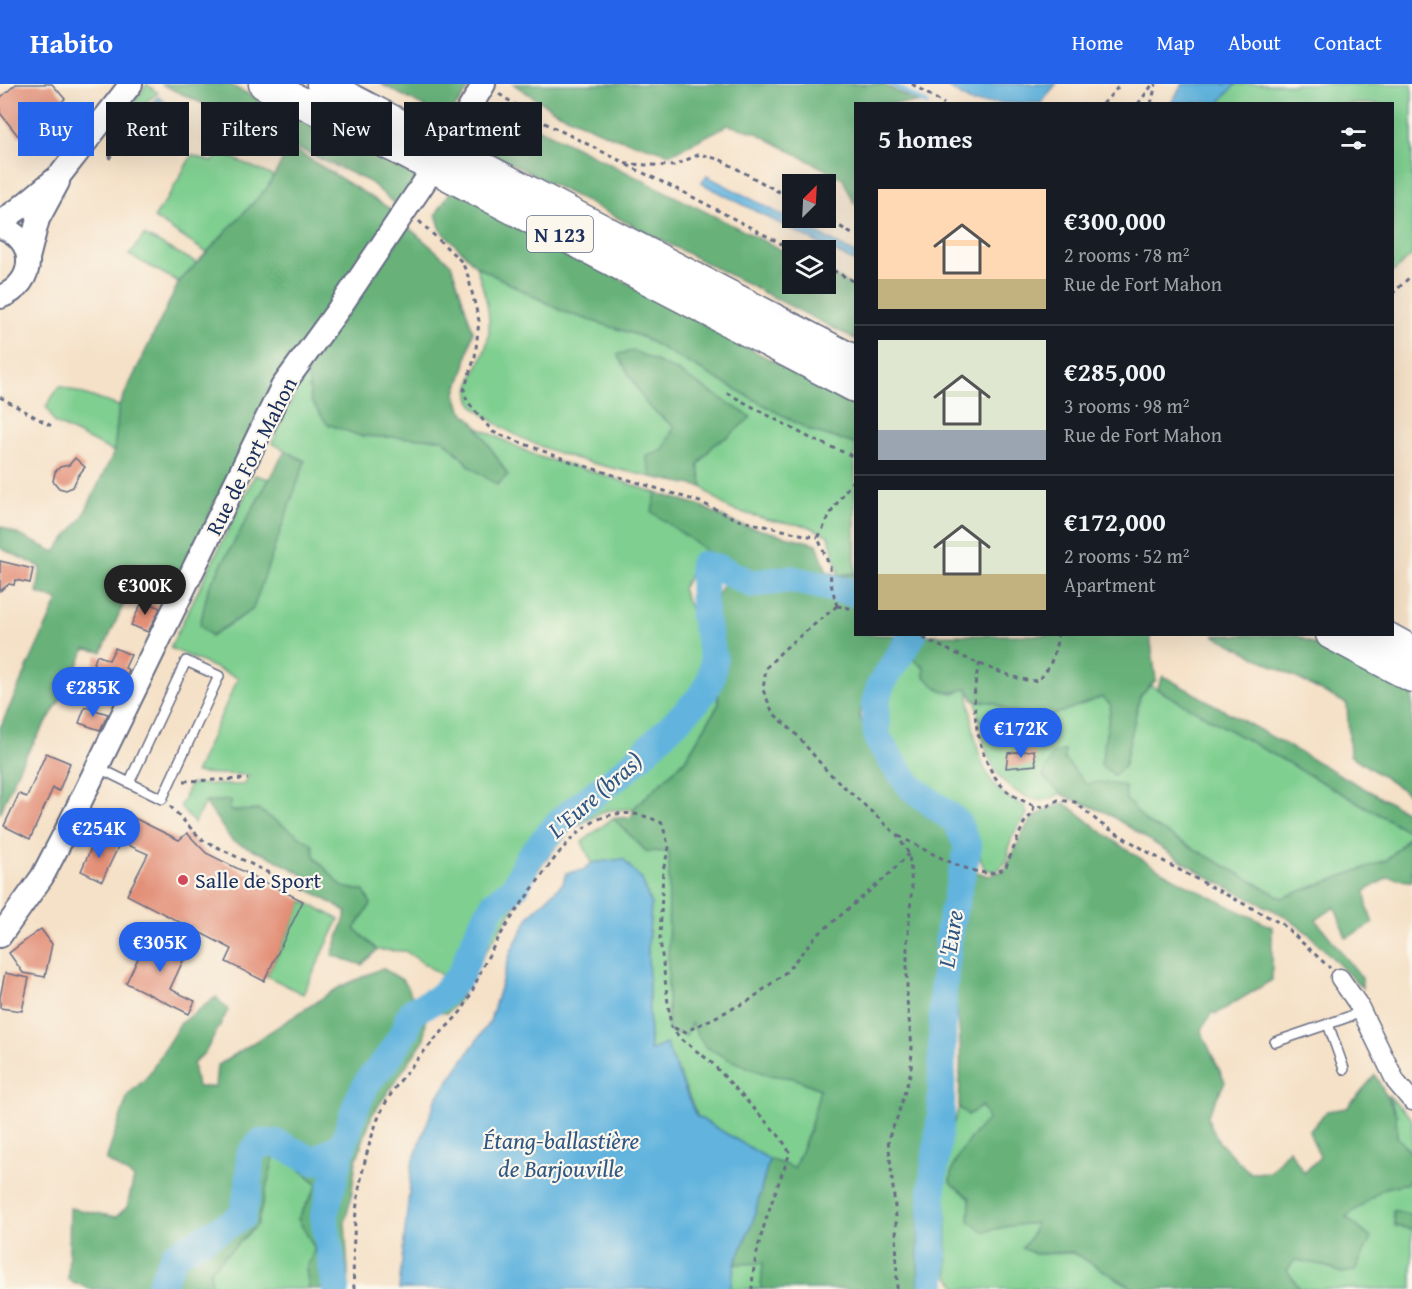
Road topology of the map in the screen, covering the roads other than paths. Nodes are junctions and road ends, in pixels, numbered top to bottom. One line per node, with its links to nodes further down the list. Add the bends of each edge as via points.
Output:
1 (264, 84): 13 (main road, N 123, via 398,149)
2 (322, 84): 12 (main road, N 123)
3 (130, 85): 6 (street)
4 (489, 87): 5 (street)
5 (478, 102)
6 (60, 175): 8 (street); 10 (street, via 36,225)
7 (425, 181): 18 (street, Rue de Fort Mahon, via 282,387)
8 (0, 222)
9 (0, 226): 10 (street, via 22,241)
10 (28, 258): 11 (street, via 26,276 19,286)
11 (0, 297)
12 (854, 360)
13 (854, 386)
14 (1335, 636): 17 (main road)
15 (1386, 636): 16 (main road)
16 (1412, 651)
17 (1412, 677)
18 (97, 767): 19 (lane); 20 (street, Rue de Fort Mahon, via 42,877)
19 (129, 783): 19 (lane, via 186,661 219,676 162,799)
20 (0, 936)
21 (1340, 978): 22 (street)
22 (1362, 1012): 23 (lane); 26 (street, via 1396,1082)
23 (1328, 1024): 24 (lane); 25 (lane)
24 (1275, 1042)
25 (1344, 1068)
26 (1412, 1101)

